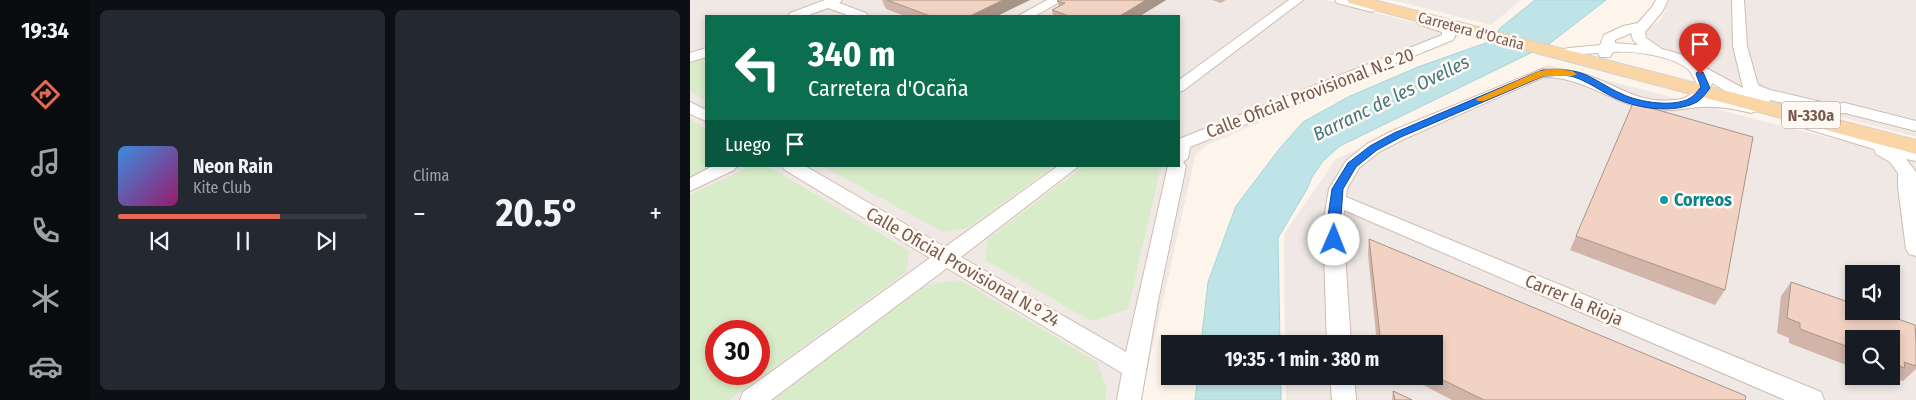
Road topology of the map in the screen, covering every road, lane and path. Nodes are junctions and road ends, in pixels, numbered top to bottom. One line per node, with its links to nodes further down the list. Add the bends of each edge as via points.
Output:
1 (1057, 0): 11 (street)
2 (1297, 0): 21 (street)
3 (1341, 0): 13 (street, Carretera d'Ocaña, via 1435,24)
4 (1355, 0): 14 (main road, Carretera d'Ocaña / N-330a)
5 (1367, 0): 14 (main road, Carretera d'Ocaña / N-330a)
6 (1662, 0): 12 (street, via 1656,13)
7 (1738, 0): 28 (street, via 1740,46 1751,88 1830,109 1845,108)
8 (832, 1): 9 (street); 10 (street)
9 (797, 15)
10 (859, 15)
11 (1027, 15)
12 (1641, 26): 17 (street, via 1638,32 1640,40); 19 (street, via 1609,38)
13 (1450, 33): 32 (street, Calle Oficial Provisional N.º 20, via 1437,43)
14 (1489, 33): 16 (main road, Carretera d'Ocaña / N-330a)
15 (705, 52): 18 (street)
16 (1563, 52): 19 (main road, Carretera d'Ocaña / N-330a); 22 (street, Carretera d'Ocaña, via 1593,75)
17 (1659, 52): 19 (street, Carretera d'Ocaña, via 1622,47); 20 (street, Carretera d'Ocaña)
18 (690, 58)
19 (1608, 59): 23 (main road, Carretera d'Ocaña / N-330a)
20 (1694, 67): 23 (street, via 1703,79); 27 (street, Carretera d'Ocaña, via 1734,90)
21 (1180, 86)
22 (1599, 86): 23 (street, Carretera d'Ocaña, via 1620,97 1650,105 1679,106); 40 (street, Carretera d'Ocaña, via 1568,73 1542,73 1424,123 1373,148 1352,165 1338,189)
23 (1707, 94): 25 (street, Carretera d'Ocaña); 25 (main road, Carretera d'Ocaña / N-330a, via 1740,100); 27 (main road, Carretera d'Ocaña / N-330a)
24 (690, 107): 26 (street)
25 (1767, 110): 30 (street, Carretera d'Ocaña); 31 (main road, Carretera d'Ocaña / N-330a)
26 (705, 115)
27 (1847, 123): 29 (main road, Carretera d'Ocaña / N-330a)
28 (1916, 126)
29 (1916, 141)
30 (1875, 145): 33 (street, Carretera d'Ocaña); 39 (street, Carretera d'Ocaña, via 1896,158)
31 (1916, 147)
32 (1180, 148)
33 (1916, 156)
34 (726, 167): 38 (street)
35 (793, 167): 42 (street, Calle Oficial Provisional N.º 24)
36 (1069, 167): 42 (street)
37 (1177, 167): 44 (street)
38 (690, 185)
39 (1912, 185): 41 (street, Carretera d'Ocaña)
40 (1337, 200): 43 (street, via 1333,223); 49 (street, Carrer la Rioja)
41 (1916, 248)
42 (946, 258): 44 (street, Calle Oficial Provisional N.º 24); 46 (street)
43 (1339, 335)
44 (1135, 368): 47 (street)
45 (1343, 385): 48 (street)
46 (752, 400)
47 (1129, 400)
48 (1344, 400)
49 (1812, 400)

